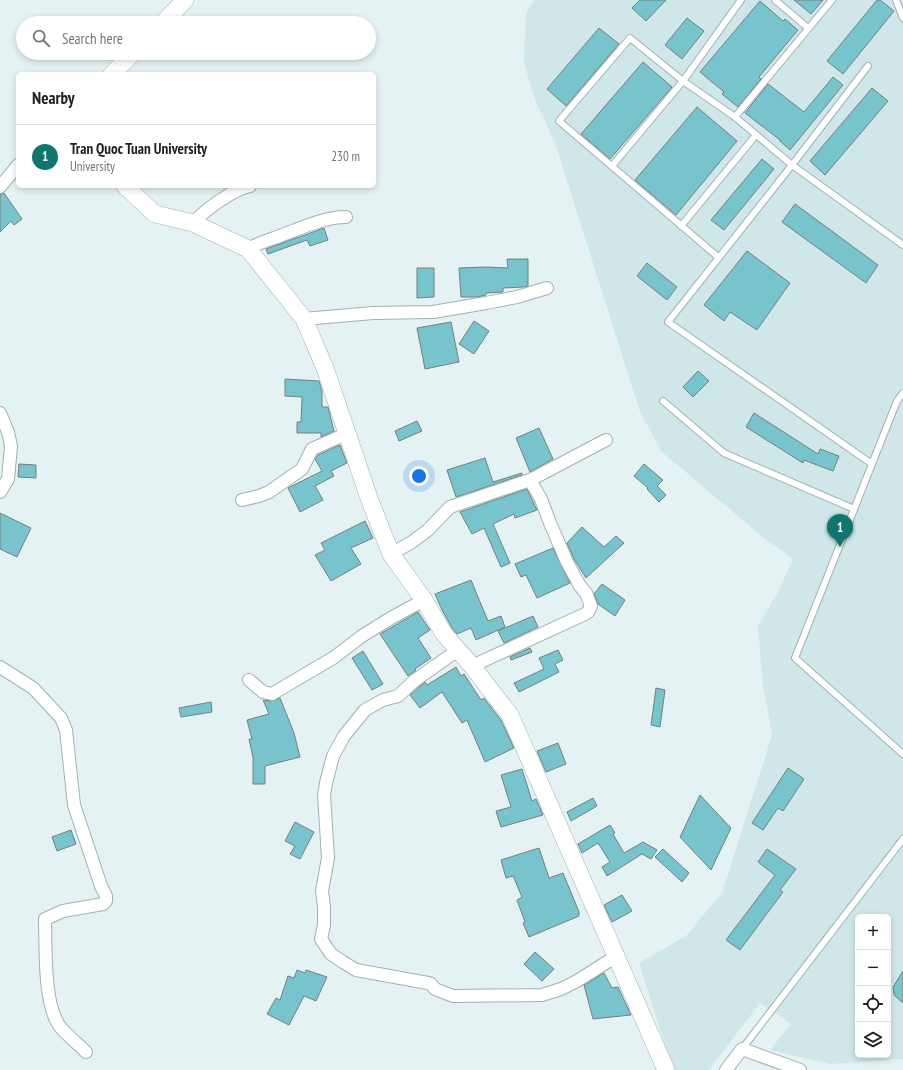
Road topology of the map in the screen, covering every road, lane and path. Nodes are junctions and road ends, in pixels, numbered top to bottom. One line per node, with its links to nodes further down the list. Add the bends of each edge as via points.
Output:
1 (185, 0): 6 (street)
2 (741, 0): 12 (lane)
3 (775, 0): 8 (lane)
4 (832, 0): 8 (lane)
5 (896, 0): 7 (lane)
6 (170, 16)
7 (903, 18)
8 (808, 28): 13 (lane)
9 (126, 60): 11 (street)
10 (868, 66): 15 (lane)
11 (114, 72)
12 (683, 81): 13 (lane); 16 (lane); 16 (lane, via 630,38 559,121)
13 (735, 117): 14 (lane)
14 (756, 135): 15 (lane); 23 (lane)
15 (792, 165): 24 (lane); 26 (lane)
16 (612, 166): 23 (lane)
17 (16, 167): 18 (street)
18 (0, 187)
19 (127, 188): 22 (street, via 155,214)
20 (245, 188): 22 (street, via 234,192 200,215)
21 (346, 217): 25 (street, via 329,219 297,229)
22 (194, 223): 25 (street)
23 (682, 226): 26 (lane)
24 (903, 245)
25 (248, 249): 28 (street)
26 (718, 257): 34 (lane, via 668,322)
27 (547, 288): 28 (street, via 517,297 434,312 373,312)
28 (304, 319): 32 (street, via 325,368)
29 (903, 393): 34 (lane, via 897,401)
30 (663, 401): 38 (lane, via 724,453)
31 (0, 413): 36 (street, via 11,446 8,479)
32 (347, 436): 37 (street, via 312,449 302,469 269,492); 39 (street)
33 (606, 440): 35 (street)
34 (872, 464): 38 (lane)
35 (530, 480): 39 (street, via 450,507 428,530); 42 (street, via 541,499 567,562 591,606 585,614)
36 (0, 492)
37 (242, 500)
38 (854, 509): 45 (lane, via 795,658)
39 (391, 554): 40 (street)
40 (424, 600): 41 (street, via 444,634); 44 (street, via 391,618 333,658 272,694 263,692)
41 (458, 650): 42 (street); 47 (street, via 414,681 398,696 383,700 365,710 344,736 333,756 324,796 328,858 322,891 322,939 332,954 356,970 432,984 435,989 453,996 542,995 561,989)
42 (472, 666): 47 (street, via 510,715)
43 (0, 667): 49 (street, via 33,688 61,718 66,730 74,806 106,896 103,904 63,911 45,919 48,987 52,1011 61,1027)
44 (249, 680)
45 (903, 754)
46 (903, 838): 48 (lane)
47 (615, 958): 50 (street)
48 (742, 1049): 51 (street); 52 (street)
49 (86, 1052)
50 (666, 1070)
51 (726, 1070)
52 (800, 1070)

